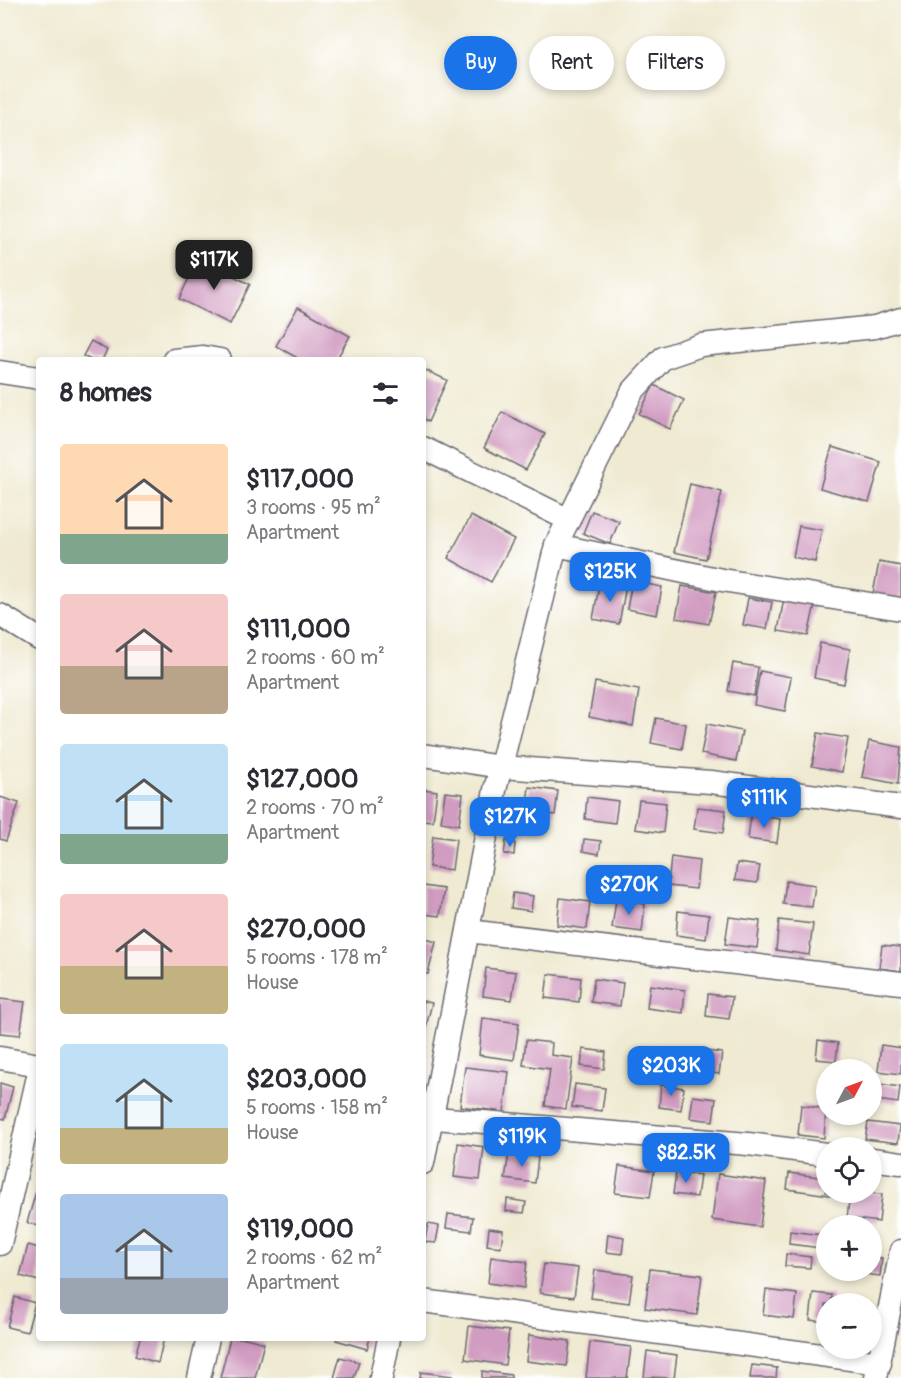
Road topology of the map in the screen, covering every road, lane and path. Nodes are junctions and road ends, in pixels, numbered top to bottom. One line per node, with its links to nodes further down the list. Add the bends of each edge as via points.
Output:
1 (901, 319): 5 (street, via 875,327 701,345 663,358 632,392)
2 (0, 372): 3 (street)
3 (36, 378)
4 (426, 449): 5 (street)
5 (569, 520): 6 (street)
6 (556, 545): 7 (street, via 722,580); 11 (street)
7 (901, 609)
8 (0, 615): 9 (street)
9 (36, 637)
10 (426, 754): 11 (street)
11 (501, 767): 12 (street, via 711,782); 13 (street)
12 (901, 807)
13 (468, 931): 14 (street); 18 (street)
14 (901, 984)
15 (0, 1058): 16 (street)
16 (36, 1064)
17 (36, 1085): 22 (street)
18 (427, 1117): 19 (street)
19 (816, 1153)
20 (882, 1160): 21 (street)
21 (901, 1163)
22 (0, 1244)
23 (901, 1251): 27 (street)
24 (426, 1300): 27 (street)
25 (207, 1341): 28 (street)
26 (388, 1341): 29 (street)
27 (878, 1370)
28 (199, 1378)
29 (381, 1378)

